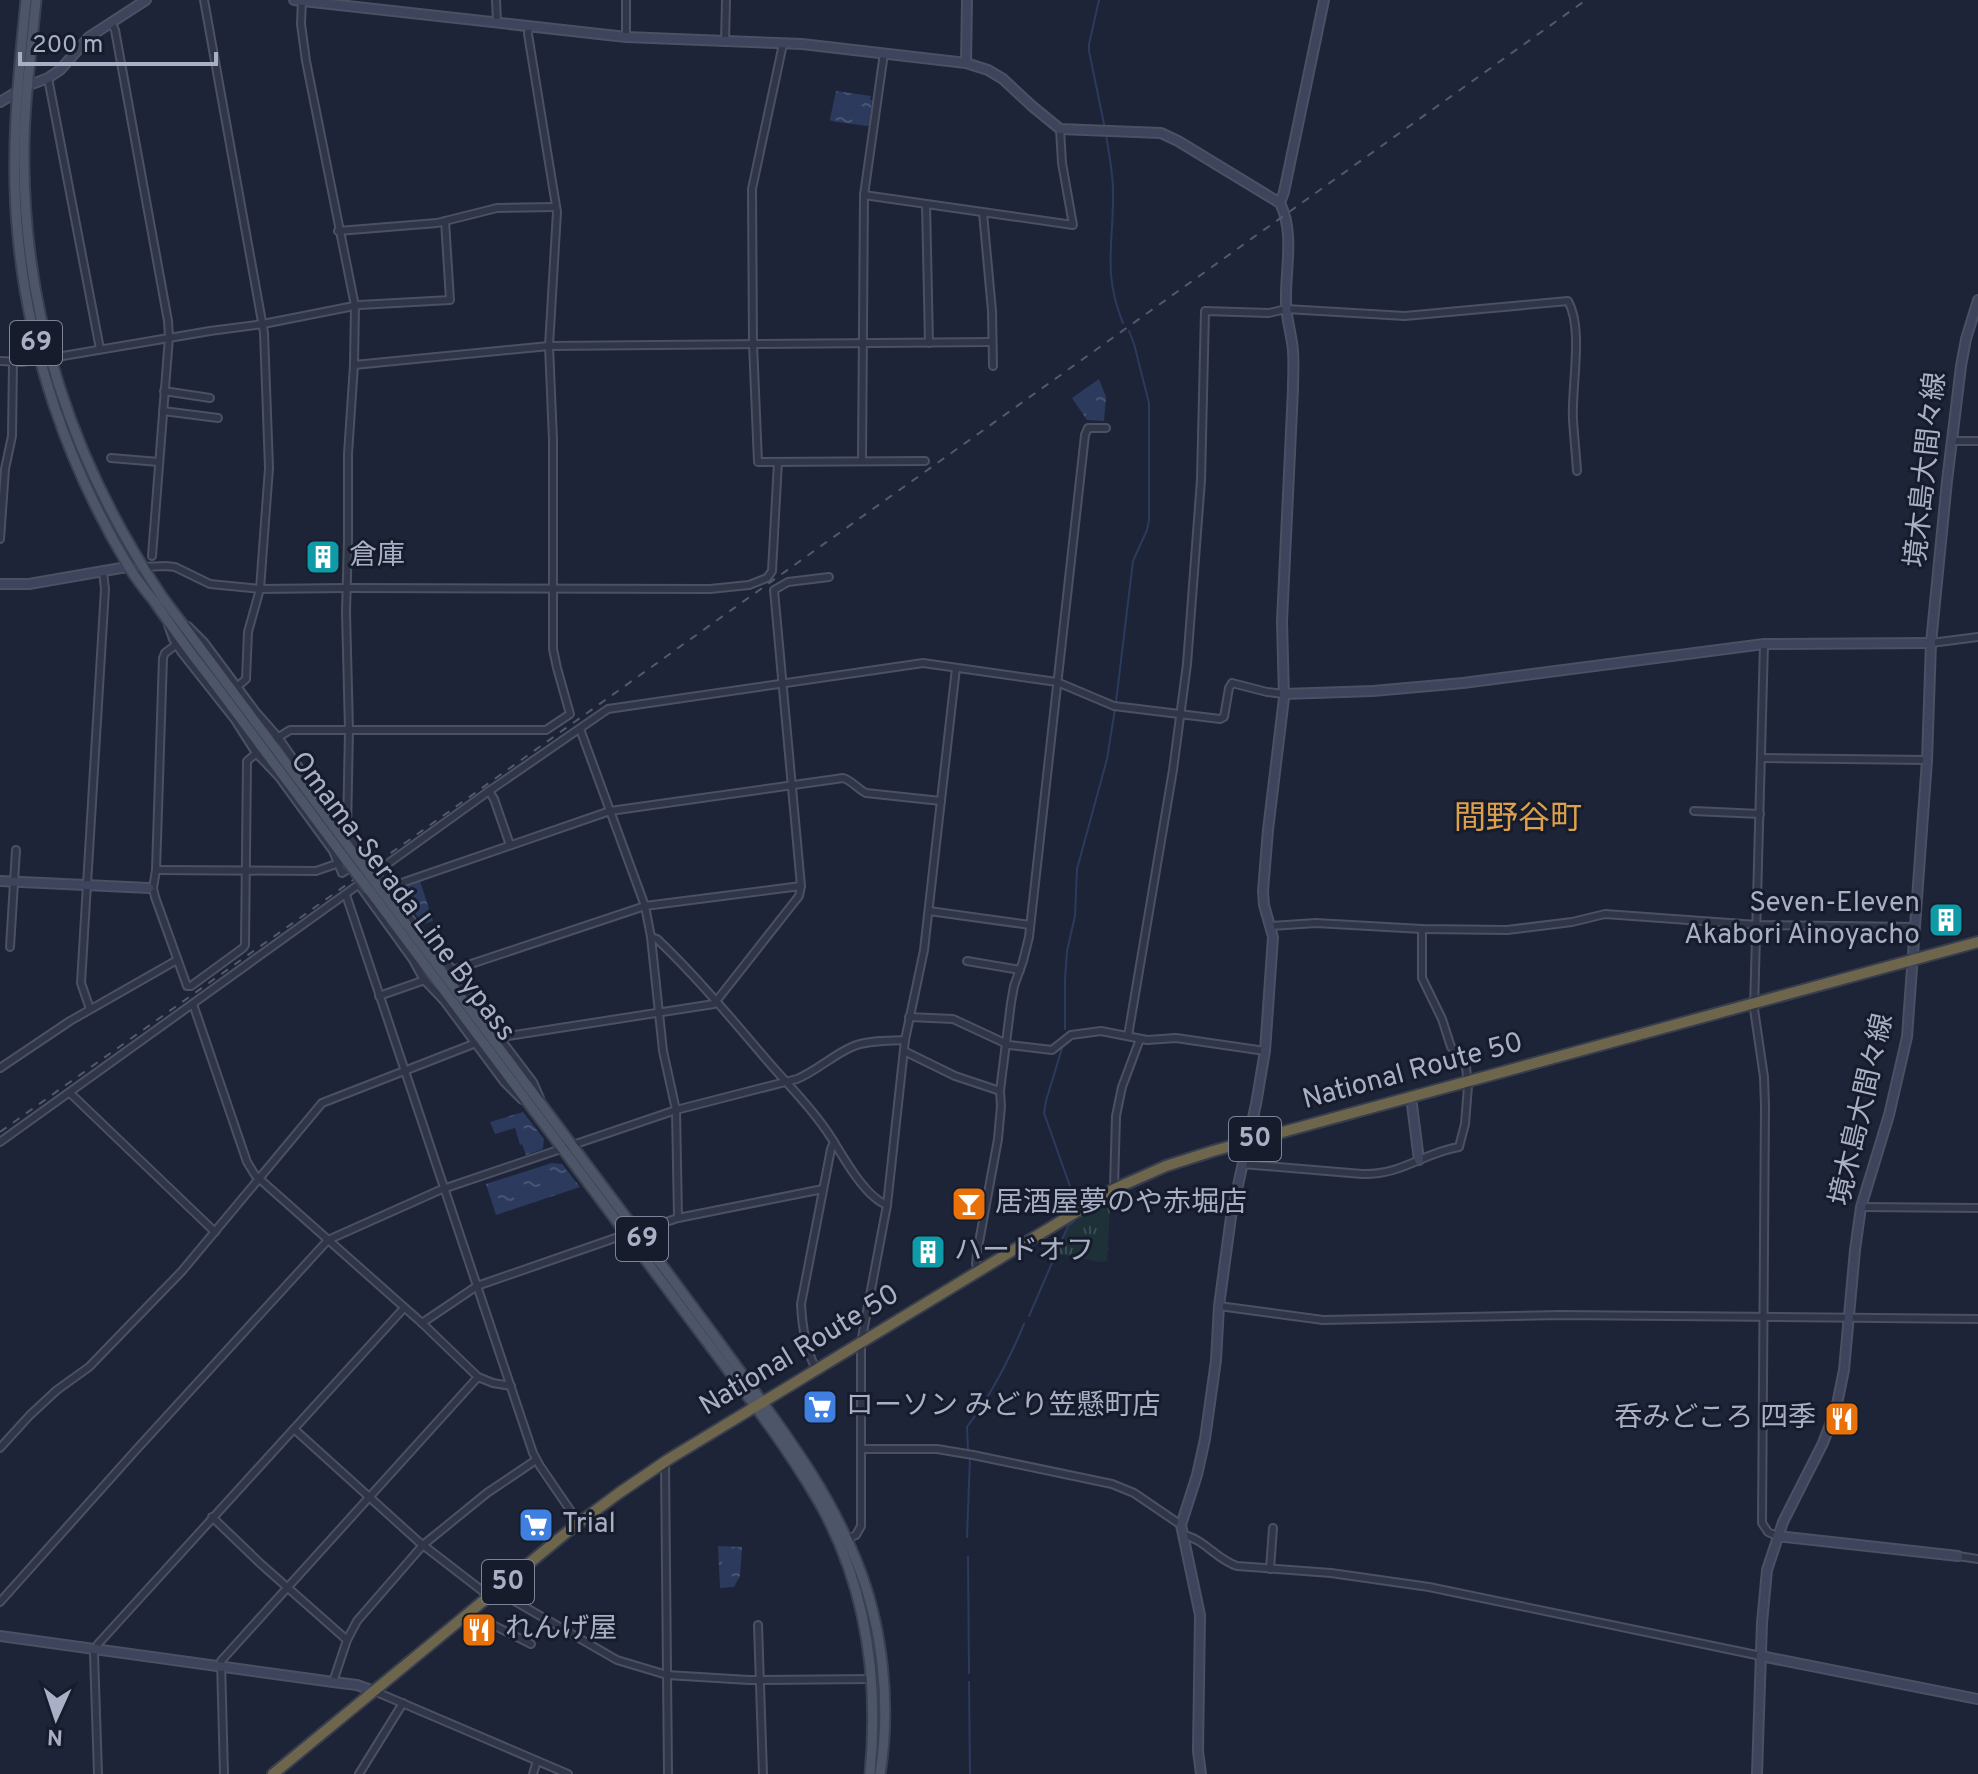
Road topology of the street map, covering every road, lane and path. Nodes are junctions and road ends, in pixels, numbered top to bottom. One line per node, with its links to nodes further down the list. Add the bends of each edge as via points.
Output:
1 (26, 0): 22 (main road, Omama-Serada Line Bypass / 69)
2 (36, 0): 21 (main road, Omama-Serada Line Bypass / 69)
3 (146, 0): 12 (street)
4 (204, 0): 36 (street)
5 (294, 0): 6 (street)
6 (302, 0): 13 (street); 31 (street, via 306,61)
7 (496, 0): 13 (street)
8 (626, 0): 15 (street)
9 (726, 0): 16 (street)
10 (967, 0): 19 (street)
11 (1324, 0): 26 (street)
12 (111, 22): 20 (street); 37 (street)
13 (497, 23): 14 (street)
14 (529, 27): 15 (street); 28 (street)
15 (626, 37): 16 (street)
16 (725, 42): 17 (street)
17 (783, 44): 18 (street); 41 (street, via 752,189)
18 (884, 53): 19 (street); 25 (street)
19 (966, 63): 24 (street, via 1003,79)
20 (48, 78): 21 (street); 43 (street)
21 (27, 86): 22 (street); 44 (main road, Omama-Serada Line Bypass / 69, via 26,217)
22 (16, 93): 23 (street); 45 (main road, Omama-Serada Line Bypass / 69, via 17,235)
23 (0, 102)
24 (1060, 129): 26 (street, via 1161,133); 29 (street, via 1073,225)
25 (864, 195): 27 (street); 39 (street)
26 (1280, 203): 34 (street, via 1287,233)
27 (926, 204): 29 (street); 40 (street)
28 (556, 207): 30 (street, via 497,208); 42 (street)
29 (983, 213): 38 (street)
30 (445, 221): 31 (street); 33 (street, via 450,300)
31 (338, 231): 33 (street)
32 (1978, 300): 35 (street, 境木島大間々線)
33 (355, 306): 36 (street); 48 (street)
34 (1286, 309): 62 (street, via 1405,316 1568,301 1576,345); 84 (street, via 1293,352); 85 (street, via 1205,311 1201,480)
35 (1976, 312): 55 (street, 境木島大間々線, via 1963,352)
36 (263, 324): 37 (street); 72 (street, via 270,449)
37 (169, 337): 43 (street); 50 (street)
38 (992, 342): 40 (street); 49 (street)
39 (863, 343): 40 (street); 41 (street); 58 (street)
40 (929, 343)
41 (753, 344): 42 (street); 61 (street, via 758,462)
42 (549, 346): 48 (street); 73 (street)
43 (100, 349): 44 (street)
44 (51, 358): 45 (street); 67 (main road, Omama-Serada Line Bypass / 69, via 75,434)
45 (39, 360): 47 (street); 66 (main road, Omama-Serada Line Bypass / 69, via 65,437)
46 (0, 361): 47 (street)
47 (13, 362): 63 (street, via 12,436)
48 (354, 365): 71 (street)
49 (993, 366)
50 (164, 391): 51 (street); 52 (street)
51 (210, 398)
52 (163, 411): 53 (street); 60 (street)
53 (218, 418)
54 (1106, 428): 81 (street, via 1086,431)
55 (1952, 441): 56 (street); 77 (street, 境木島大間々線)
56 (1978, 441)
57 (111, 458): 60 (street)
58 (862, 461): 59 (street); 61 (street)
59 (925, 461)
60 (159, 462): 65 (street)
61 (778, 462): 73 (street, via 774,567 767,578 728,588)
62 (1577, 471)
63 (0, 526): 64 (street)
64 (0, 539)
65 (152, 556)
66 (129, 567): 67 (street); 68 (street); 74 (main road, Omama-Serada Line Bypass / 69)
67 (142, 567): 72 (street, via 166,566 210,584); 75 (main road, Omama-Serada Line Bypass / 69)
68 (103, 572): 70 (street); 107 (street)
69 (829, 577): 82 (street, via 788,582 774,590)
70 (0, 584)
71 (347, 588): 72 (street); 73 (street); 87 (street)
72 (260, 589): 83 (street, via 248,632 246,679)
73 (552, 589): 87 (street, via 553,649 570,714 566,718 546,730)
74 (166, 619): 78 (street); 101 (main road, Omama-Serada Line Bypass / 69)
75 (179, 619): 83 (street, via 204,642); 101 (main road, Omama-Serada Line Bypass / 69)
76 (1978, 637): 77 (street)
77 (1931, 643): 79 (street); 91 (street, 境木島大間々線)
78 (177, 644): 89 (street); 102 (street, via 163,658)
79 (1764, 644): 84 (street, via 1463,683); 90 (street)
80 (956, 668): 81 (street); 82 (street, via 923,663); 94 (street)
81 (1057, 682): 85 (street, via 1114,706); 115 (street)
82 (783, 684): 86 (street, via 608,709); 92 (street)
83 (237, 687): 88 (street)
84 (1284, 694): 85 (street, via 1232,683 1222,718); 117 (street, via 1264,868 1264,905)
85 (1181, 714): 136 (street)
86 (580, 729): 93 (street); 95 (street)
87 (349, 730): 88 (street, via 290,730); 98 (street)
88 (276, 739): 98 (street, via 332,815)
89 (258, 752): 101 (street, via 333,851); 103 (street, via 247,761)
90 (1762, 758): 91 (street); 97 (street)
91 (1927, 760): 118 (street, 境木島大間々線)
92 (792, 785): 94 (street, via 843,778 866,793); 95 (street); 109 (street)
93 (489, 791): 99 (street); 104 (street)
94 (941, 801): 114 (street)
95 (610, 811): 99 (street); 113 (street)
96 (1694, 811): 97 (street)
97 (1760, 814): 116 (street)
98 (347, 818): 101 (street, via 347,834 364,858 342,873)
99 (510, 845): 111 (street)
100 (16, 850): 106 (street)
101 (349, 862): 103 (street, via 316,871); 111 (main road, Omama-Serada Line Bypass / 69, bridge)
102 (156, 870): 103 (street); 110 (street)
103 (247, 871): 123 (street, via 243,948 191,986)
104 (376, 873): 108 (street); 111 (street)
105 (0, 881): 106 (street)
106 (13, 881): 107 (street); 122 (street)
107 (86, 885): 110 (street); 133 (street, via 81,983)
108 (359, 885): 112 (street); 128 (street)
109 (801, 886): 113 (street); 130 (street, via 799,896)
110 (151, 888): 123 (street)
111 (378, 888): 127 (street); 151 (main road, Omama-Serada Line Bypass / 69); 152 (main road, Omama-Serada Line Bypass / 69)
112 (346, 895): 129 (street); 132 (street)
113 (645, 906): 120 (street); 127 (street)
114 (929, 911): 115 (street); 135 (street)
115 (1030, 925): 126 (street)
116 (1757, 925): 118 (street); 119 (street, via 1605,914 1507,930); 131 (street)
117 (1271, 926): 119 (street); 143 (street)
118 (1916, 927): 124 (street, 境木島大間々線)
119 (1422, 929): 146 (street, via 1422,978 1451,1047 1465,1063)
120 (651, 937): 130 (street); 134 (street)
121 (1978, 942): 124 (highway, National Route 50 / 50)
122 (10, 947)
123 (177, 960): 133 (street)
124 (1914, 960): 131 (highway, National Route 50 / 50); 165 (street, 境木島大間々線, via 1905,1049)
125 (967, 961): 126 (street)
126 (1020, 970): 141 (street)
127 (450, 971): 137 (street)
128 (428, 979): 129 (street); 140 (street)
129 (379, 996): 145 (street)
130 (716, 1002): 134 (street); 147 (street)
131 (1755, 1003): 146 (highway, National Route 50 / 50); 176 (street, via 1765,1092)
132 (193, 1004): 149 (street); 160 (street, via 247,1162)
133 (90, 1009): 144 (street)
134 (659, 1013): 137 (street); 153 (street)
135 (909, 1017): 139 (street); 141 (street, via 953,1019)
136 (1128, 1036): 138 (street); 141 (street, via 1107,1031 1074,1034 1052,1050)
137 (501, 1039): 152 (street, via 538,1089)
138 (1140, 1039): 143 (street, via 1176,1038); 163 (street, via 1116,1116)
139 (905, 1040): 142 (street); 147 (street, via 853,1047)
140 (476, 1043): 145 (street); 151 (street)
141 (1006, 1044): 148 (street)
142 (904, 1051): 148 (street); 164 (street)
143 (1265, 1051): 154 (street)
144 (0, 1068)
145 (405, 1072): 160 (street, via 322,1103); 161 (street)
146 (1468, 1081): 150 (highway, National Route 50 / 50); 158 (street, via 1459,1147)
147 (786, 1082): 153 (street); 156 (street)
148 (1000, 1091): 172 (street)
149 (70, 1093): 155 (street); 168 (street)
150 (1411, 1097): 154 (highway, National Route 50 / 50); 158 (street)
151 (529, 1104): 157 (main road, Omama-Serada Line Bypass / 69)
152 (542, 1105): 157 (main road, Omama-Serada Line Bypass / 69)
153 (676, 1110): 157 (street); 167 (street)
154 (1247, 1141): 159 (street); 163 (highway, National Route 50 / 50)
155 (0, 1142)
156 (834, 1142): 162 (street); 164 (street, via 865,1187)
157 (567, 1148): 161 (street); 169 (main road, Omama-Serada Line Bypass / 69); 170 (main road, Omama-Serada Line Bypass / 69)
158 (1419, 1160): 159 (street, via 1376,1174)
159 (1242, 1164): 174 (street)
160 (259, 1178): 168 (street); 171 (street)
161 (445, 1189): 171 (street); 173 (street)
162 (823, 1189): 167 (street); 181 (street, via 801,1304)
163 (1114, 1189): 172 (highway, National Route 50 / 50)
164 (887, 1205): 180 (street)
165 (1861, 1207): 166 (street); 177 (street, 境木島大間々線)
166 (1978, 1208)
167 (678, 1218): 170 (street)
168 (215, 1232): 186 (street, via 89,1367 57,1390)
169 (625, 1233): 173 (street); 184 (main road, Omama-Serada Line Bypass / 69)
170 (638, 1234): 184 (main road, Omama-Serada Line Bypass / 69)
171 (328, 1240): 175 (street); 203 (street)
172 (978, 1270): 180 (highway, National Route 50 / 50)
173 (477, 1286): 179 (street); 183 (street)
174 (1219, 1306): 176 (street, via 1323,1320); 194 (street, via 1205,1439)
175 (404, 1308): 179 (street); 185 (street)
176 (1764, 1317): 177 (street); 195 (street, via 1762,1523)
177 (1849, 1318): 178 (street); 195 (street, 境木島大間々線, via 1830,1427)
178 (1978, 1319)
179 (422, 1323): 182 (street)
180 (861, 1343): 181 (highway, National Route 50 / 50); 187 (street)
181 (816, 1369): 184 (highway, National Route 50 / 50)
182 (478, 1377): 183 (street); 190 (street)
183 (511, 1386): 188 (street)
184 (758, 1404): 189 (highway, National Route 50 / 50); 196 (main road, Omama-Serada Line Bypass / 69, via 817,1480); 213 (main road, Omama-Serada Line Bypass / 69, via 839,1542 866,1629)
185 (294, 1429): 190 (street); 191 (street)
186 (0, 1448)
187 (862, 1449): 194 (street, via 937,1449 1112,1484 1134,1493); 196 (street, via 861,1526)
188 (536, 1460): 192 (street); 197 (street)
189 (665, 1462): 192 (highway, National Route 50 / 50); 212 (street)
190 (368, 1497): 197 (street); 201 (street)
191 (212, 1517): 201 (street); 209 (street)
192 (579, 1523): 202 (highway, National Route 50 / 50)
193 (1273, 1528): 200 (street)
194 (1182, 1530): 200 (street, via 1233,1565); 230 (street, via 1200,1615)
195 (1777, 1536): 198 (street); 210 (street, 境木島大間々線, via 1763,1596)
196 (847, 1539): 229 (main road, Omama-Serada Line Bypass / 69, via 871,1604 879,1651 884,1696)
197 (423, 1545): 202 (street); 207 (street, via 365,1609)
198 (1958, 1556): 199 (street)
199 (1978, 1559)
200 (1270, 1569): 210 (street, via 1429,1587)
201 (288, 1588): 207 (street); 211 (street)
202 (493, 1594): 204 (highway, National Route 50 / 50); 212 (street, via 617,1660)
203 (0, 1602)
204 (471, 1611): 208 (street); 216 (highway, National Route 50 / 50)
205 (758, 1625): 214 (street)
206 (0, 1636): 209 (street)
207 (347, 1640): 215 (street)
208 (531, 1644)
209 (95, 1649): 211 (street); 220 (street)
210 (1761, 1656): 217 (street); 231 (street, 境木島大間々線)
211 (220, 1666): 215 (street); 221 (street)
212 (667, 1675): 214 (street); 226 (street)
213 (872, 1679): 214 (street); 228 (main road, Omama-Serada Line Bypass / 69)
214 (760, 1680): 227 (street)
215 (333, 1682): 216 (street)
216 (374, 1691): 218 (street); 222 (highway, National Route 50 / 50)
217 (1978, 1699)
218 (403, 1703): 219 (street); 223 (street)
219 (537, 1761): 224 (street); 225 (street)
220 (98, 1774)
221 (224, 1774)
222 (273, 1774)
223 (359, 1774)
224 (533, 1774)
225 (568, 1774)
226 (668, 1774)
227 (763, 1774)
228 (870, 1774)
229 (880, 1774)
230 (1201, 1774)
231 (1757, 1774)

